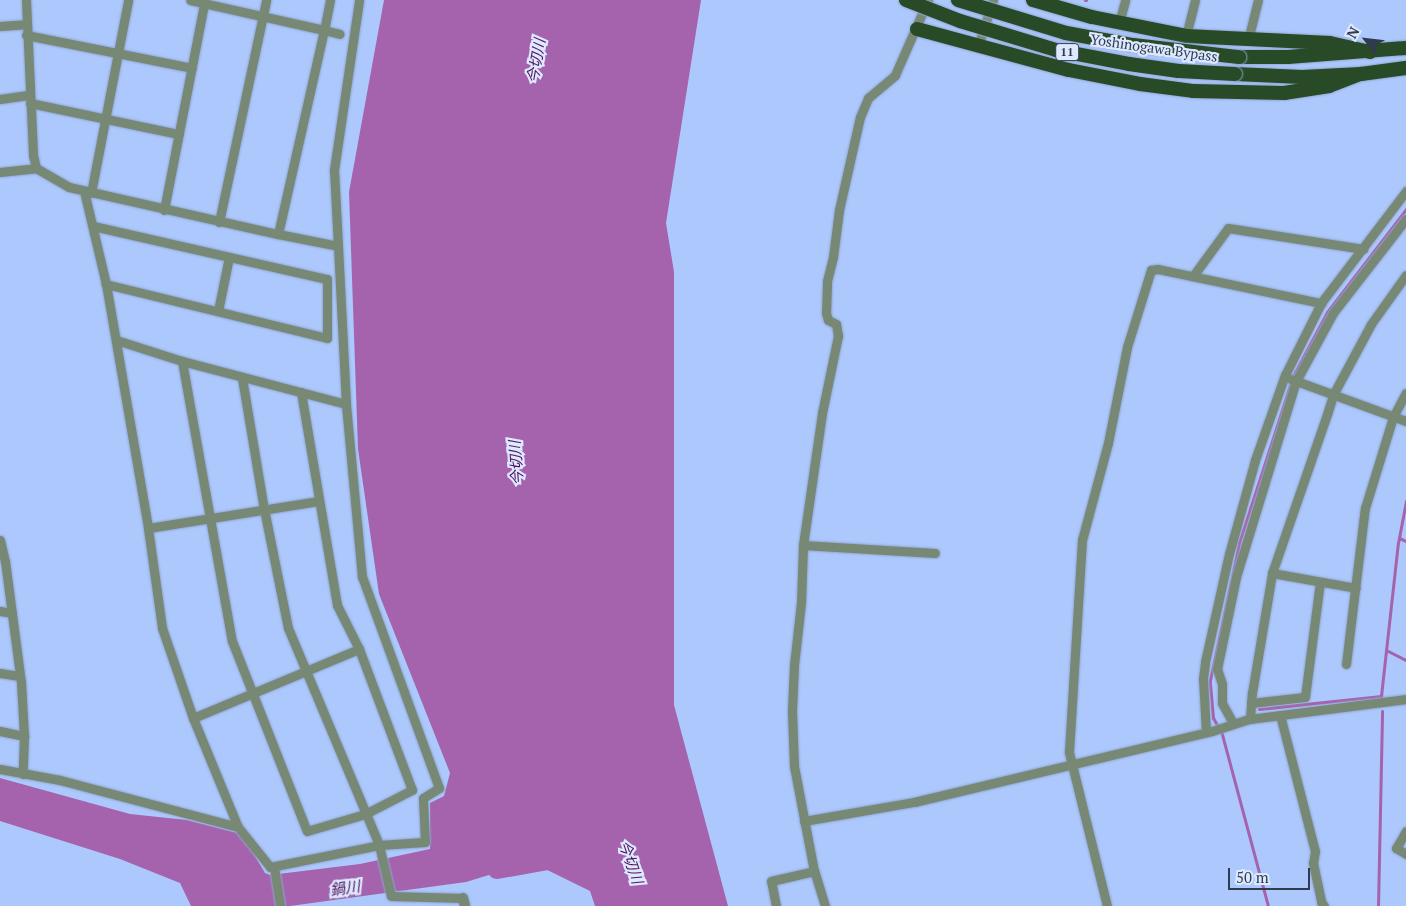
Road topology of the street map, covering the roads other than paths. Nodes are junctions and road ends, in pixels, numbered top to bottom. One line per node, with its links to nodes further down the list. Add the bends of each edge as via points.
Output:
1 (26, 0): 18 (street)
2 (128, 0): 29 (street)
3 (190, 0): 15 (street)
4 (266, 0): 16 (street)
5 (330, 0): 21 (street)
6 (359, 0): 46 (street, via 334,170)
7 (906, 0): 32 (highway, Yoshinogawa Bypass / 11, bridge, via 960,22 1056,50 1171,70 1302,77)
8 (928, 0): 20 (street)
9 (958, 0): 28 (highway, Yoshinogawa Bypass / 11, bridge, via 1066,33 1133,45 1239,57)
10 (993, 0): 26 (street)
11 (1033, 0): 17 (highway, 11)
12 (1126, 0): 17 (street)
13 (1195, 0): 24 (street)
14 (1258, 0): 25 (street)
15 (205, 2): 16 (street); 30 (street)
16 (262, 16): 21 (street); 43 (street)
17 (1119, 23): 24 (highway, 11)
18 (26, 24): 19 (street); 23 (street)
19 (0, 26)
20 (917, 29): 26 (highway, 11); 68 (street, via 895,75 868,98 853,144 827,281 826,313 828,320 836,324 838,336 822,413)
21 (324, 30): 22 (street); 45 (street)
22 (340, 34)
23 (26, 35): 29 (street); 34 (street)
24 (1186, 36): 25 (highway, 11)
25 (1248, 40): 28 (highway, 11, via 1330,43)
26 (978, 46): 32 (highway, 11, via 1069,70 1193,91 1284,93 1329,86)
27 (1406, 48): 28 (highway, Yoshinogawa Bypass / 11)
28 (1370, 52)
29 (119, 54): 30 (street); 35 (street)
30 (192, 68): 36 (street)
31 (1406, 68): 32 (highway, Yoshinogawa Bypass / 11)
32 (1361, 74)
33 (0, 99): 34 (street)
34 (30, 99): 35 (street); 37 (street)
35 (104, 118): 36 (street); 40 (street)
36 (179, 134): 41 (street)
37 (36, 168): 38 (street); 40 (street, via 69,187)
38 (0, 172)
39 (1406, 190): 47 (street)
40 (88, 192): 41 (street); 44 (street)
41 (164, 210): 43 (street)
42 (1406, 219): 57 (street, via 1334,313)
43 (220, 222): 45 (street)
44 (93, 226): 48 (street); 51 (street)
45 (278, 234): 46 (street)
46 (338, 246): 61 (street)
47 (1363, 249): 50 (street, via 1228,228); 52 (street)
48 (229, 257): 53 (street); 53 (street, via 327,279 327,338)
49 (1406, 275): 59 (street, via 1371,324)
50 (1193, 276): 52 (street); 92 (street, via 1151,270 1127,348 1108,443 1082,540 1069,752)
51 (106, 284): 53 (street); 54 (street)
52 (1321, 303): 57 (street)
53 (218, 311)
54 (116, 340): 55 (street); 67 (street)
55 (182, 361): 56 (street); 66 (street)
56 (242, 378): 58 (street); 65 (street)
57 (1290, 379): 59 (street); 79 (street); 79 (street, via 1258,450 1229,554)
58 (301, 392): 61 (street); 64 (street)
59 (1334, 393): 62 (street); 71 (street)
60 (1406, 393): 62 (street)
61 (346, 404): 99 (street, via 362,577 439,788 423,798 425,842)
62 (1393, 417): 63 (street); 73 (street, via 1365,508)
63 (1406, 421)
64 (320, 501): 65 (street); 76 (street, via 337,605)
65 (264, 509): 66 (street); 78 (street, via 288,628)
66 (212, 518): 67 (street); 82 (street, via 232,641)
67 (148, 528): 86 (street, via 162,628)
68 (803, 545): 70 (street); 96 (street, via 792,711 794,766)
69 (1, 546): 75 (street)
70 (935, 553)
71 (1272, 574): 72 (street); 84 (street)
72 (1320, 582): 73 (street); 84 (street, via 1305,697)
73 (1356, 588): 77 (street)
74 (0, 611): 75 (street)
75 (12, 614): 81 (street)
76 (359, 649): 78 (street); 95 (street, via 412,790)
77 (1346, 664)
78 (306, 671): 82 (street); 95 (street)
79 (1211, 672): 88 (street, via 1222,684 1222,703); 90 (street)
80 (0, 673): 81 (street)
81 (20, 676): 91 (street)
82 (253, 693): 86 (street); 95 (street, via 307,831)
83 (1406, 700): 85 (street)
84 (1251, 703): 87 (street)
85 (1280, 715): 87 (street); 108 (street, via 1315,851 1313,863)
86 (192, 718): 97 (street)
87 (1250, 719): 88 (street)
88 (1233, 723): 90 (street)
89 (0, 731): 91 (street)
90 (1206, 732): 92 (street)
91 (24, 736): 94 (street)
92 (1071, 763): 96 (street, via 914,802); 107 (street)
93 (0, 770): 94 (street)
94 (22, 774): 97 (street, via 60,780)
95 (365, 814): 99 (street)
96 (804, 821): 102 (street)
97 (238, 827): 101 (street)
98 (1406, 831): 100 (street, via 1396,848)
99 (380, 850): 101 (street); 103 (street, via 391,896)
100 (1406, 854)
101 (274, 869): 104 (street)
102 (814, 871): 105 (street, via 771,881); 106 (street)
103 (464, 902)
104 (280, 906)
105 (776, 906)
106 (826, 906)
107 (1107, 906)
108 (1324, 906)

